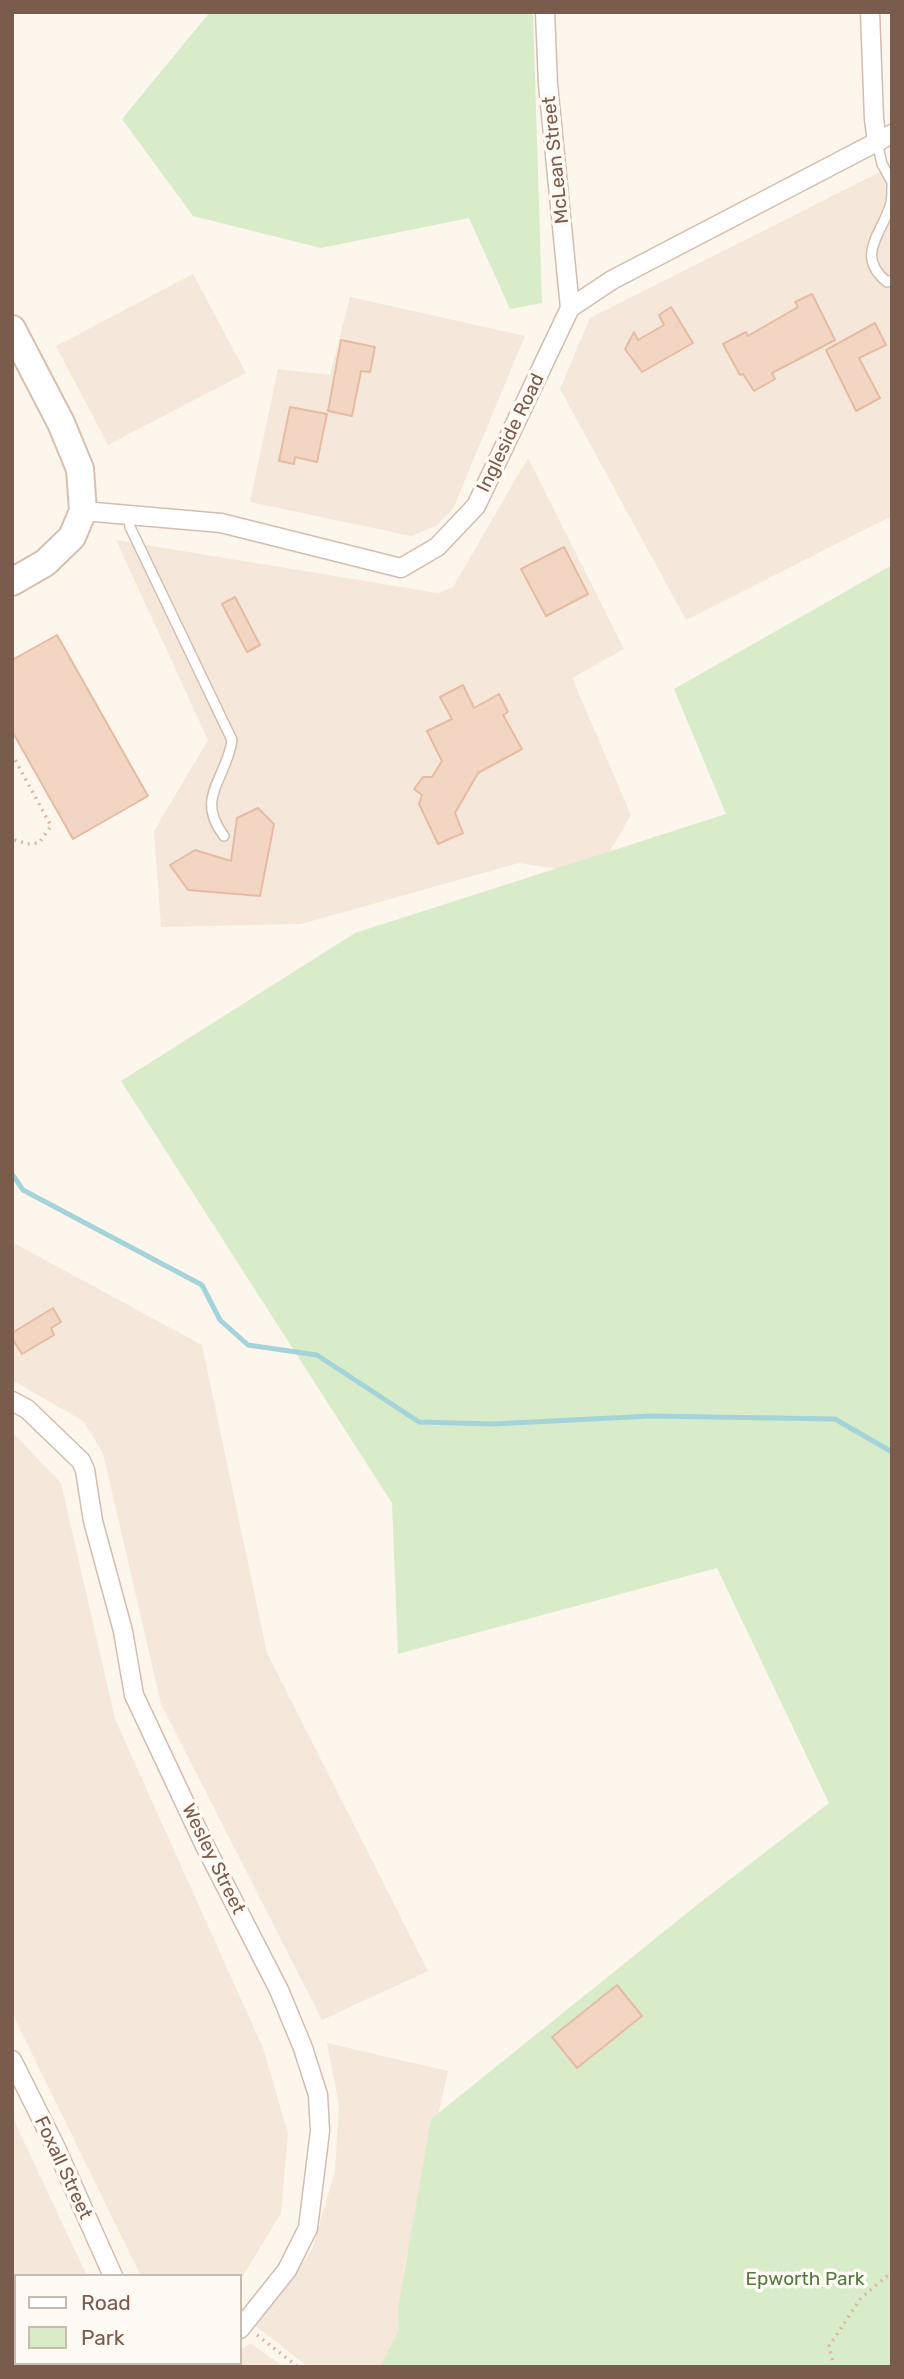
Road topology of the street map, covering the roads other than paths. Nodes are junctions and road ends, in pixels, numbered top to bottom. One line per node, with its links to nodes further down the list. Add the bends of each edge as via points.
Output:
1 (545, 12): 6 (street, McLean Street)
2 (870, 12): 3 (street)
3 (884, 138): 4 (lane, via 882,164); 6 (street, via 612,280)
4 (892, 184): 5 (lane, via 891,202 873,242 872,256 876,272 887,282)
5 (892, 280)
6 (570, 307): 9 (street, Ingleside Road, via 476,506 437,548 401,568 221,523)
7 (12, 329): 8 (main road, via 80,470)
8 (83, 511): 9 (street, Ingleside Road); 10 (main road, via 72,537 44,563)
9 (128, 515): 11 (lane, via 232,740 210,800)
10 (12, 582)
11 (224, 836)
12 (12, 1401): 15 (street, Wesley Street, via 27,1409 85,1470 93,1521 124,1631 134,1695 279,1990 318,2095 320,2131 308,2228 287,2270)
13 (12, 2060): 14 (street, Foxall Street)
14 (112, 2274)
15 (242, 2328)

